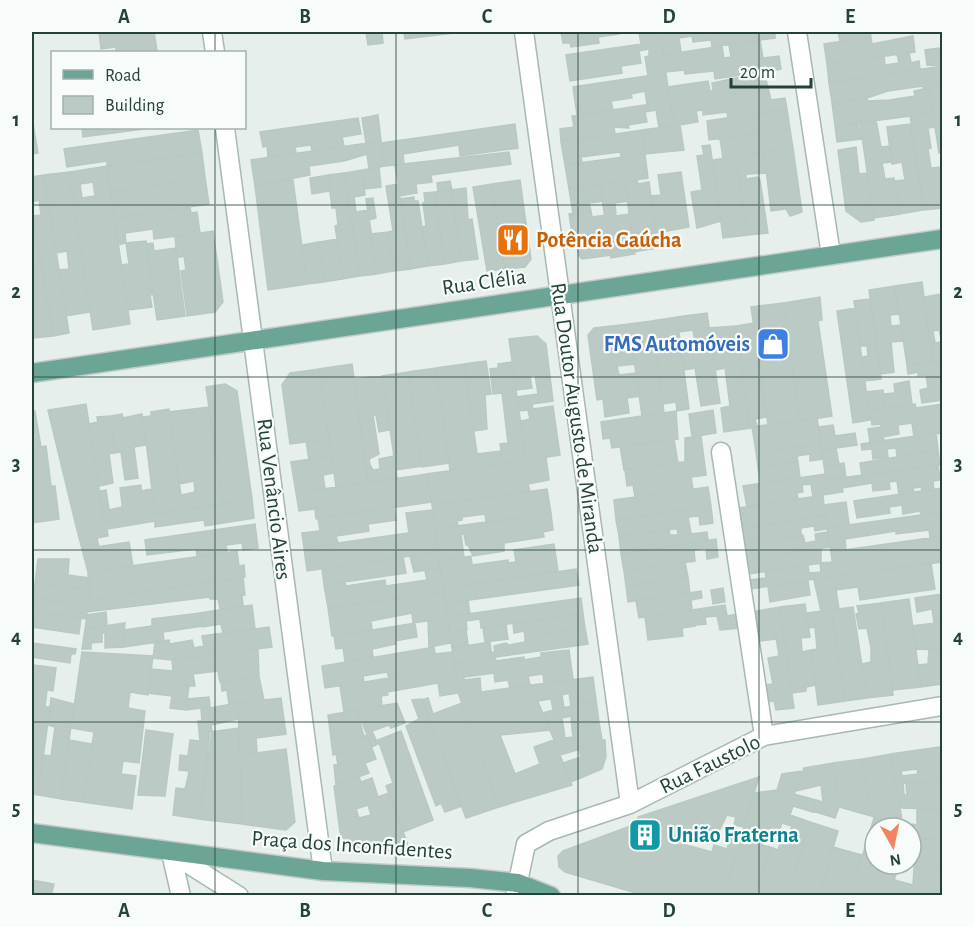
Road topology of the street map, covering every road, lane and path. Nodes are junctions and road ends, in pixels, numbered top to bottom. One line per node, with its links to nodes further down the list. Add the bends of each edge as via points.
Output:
1 (212, 32): 4 (street)
2 (524, 32): 8 (street, Rua Doutor Augusto de Miranda)
3 (797, 32): 7 (street)
4 (215, 51)
5 (225, 129): 9 (street, Rua Venâncio Aires)
6 (942, 239): 7 (main road, Rua Clélia)
7 (831, 255): 8 (main road, Rua Clélia)
8 (560, 295): 9 (main road, Rua Clélia); 14 (street, Rua Doutor Augusto de Miranda)
9 (254, 341): 10 (main road, Rua Clélia); 17 (street, Rua Venâncio Aires)
10 (32, 373)
11 (721, 452): 13 (street)
12 (942, 706): 13 (street, Rua Faustolo)
13 (764, 736): 14 (street, Rua Faustolo)
14 (630, 804): 18 (street, Rua Faustolo, via 549,831 526,844)
15 (32, 833): 16 (main road, Praça dos Inconfidentes)
16 (171, 853): 17 (main road, Praça dos Inconfidentes); 19 (street); 20 (street)
17 (323, 871): 18 (main road, Praça dos Inconfidentes, via 470,878)
18 (517, 889): 21 (main road, Praça dos Inconfidentes)
19 (181, 896)
20 (239, 896)
21 (552, 896)

